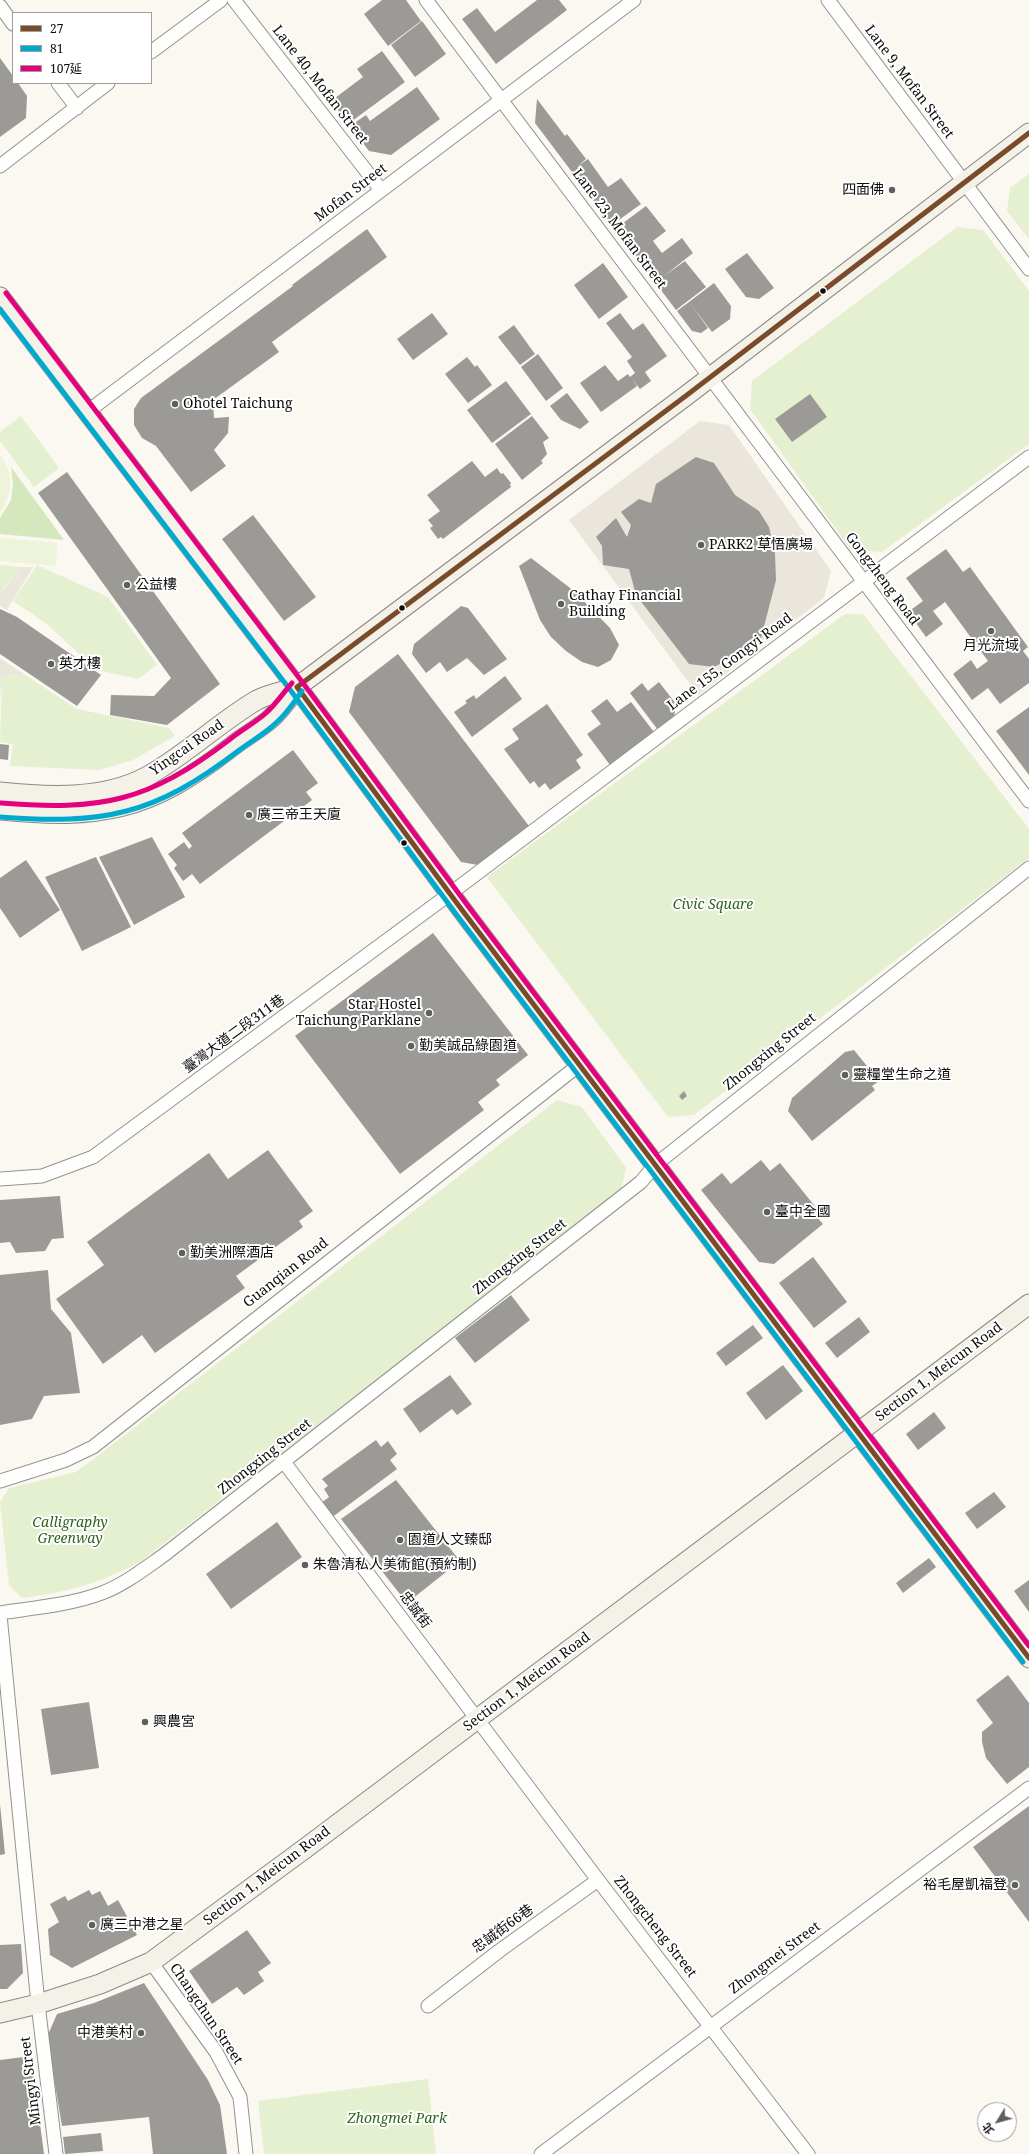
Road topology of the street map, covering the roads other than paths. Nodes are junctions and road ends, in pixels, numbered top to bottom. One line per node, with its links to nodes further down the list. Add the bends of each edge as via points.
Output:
1 (221, 0): 8 (street)
2 (234, 0): 16 (street, Lane 40, Mofan Street)
3 (426, 0): 11 (street, Lane 23, Mofan Street)
4 (634, 0): 11 (street, Mofan Street)
5 (828, 0): 15 (street, Lane 9, Mofan Street)
6 (0, 6): 7 (street)
7 (12, 23)
8 (152, 51)
9 (59, 84): 12 (street)
10 (107, 84): 12 (street)
11 (502, 99): 16 (street, Mofan Street); 19 (street, Lane 23, Mofan Street)
12 (76, 108): 14 (street)
13 (1029, 133): 15 (main road, Yingcai Road)
14 (0, 166)
15 (964, 183): 17 (street, Lane 9, Mofan Street); 19 (main road, Yingcai Road)
16 (381, 190): 20 (street, Mofan Street)
17 (1029, 269)
18 (0, 297): 20 (main road)
19 (710, 377): 22 (street, Gongzheng Road); 23 (main road, Yingcai Road)
20 (87, 412): 23 (main road)
21 (1029, 456): 22 (street, Lane 155, Gongyi Road)
22 (864, 581): 25 (street, Gongzheng Road); 28 (street, Lane 155, Gongyi Road)
23 (297, 687): 24 (main road, Yingcai Road, via 258,700 145,778 114,789 50,797); 26 (main road, Yingcai Road, via 270,719 197,773 158,795 118,808 89,813 55,815); 28 (main road)
24 (0, 792)
25 (1029, 801)
26 (0, 810)
27 (1029, 868): 30 (street, Zhongxing Street)
28 (451, 893): 29 (main road); 31 (street, 臺灣大道二段311巷, via 93,1157 42,1176)
29 (579, 1065): 30 (main road); 35 (street, Guanqian Road, via 93,1447 66,1460)
30 (654, 1165): 33 (main road); 34 (street, Zhongxing Street, via 641,1182)
31 (0, 1179)
32 (1029, 1304): 33 (main road, Section 1, Meicun Road)
33 (859, 1433): 37 (main road); 38 (main road, Section 1, Meicun Road)
34 (284, 1462): 36 (street, Zhongxing Street, via 164,1555 122,1584 101,1594); 38 (street, 忠誠街)
35 (0, 1481)
36 (0, 1614): 42 (street, Mingyi Street)
37 (1029, 1658)
38 (478, 1719): 40 (street, Zhongcheng Street); 41 (main road, Section 1, Meicun Road)
39 (1029, 1788): 45 (street, Zhongmei Street)
40 (598, 1880): 43 (street, 忠誠街66巷, via 498,1951); 45 (street, Zhongcheng Street)
41 (151, 1962): 42 (main road, Section 1, Meicun Road, via 100,1984); 47 (street, Changchun Street, via 216,2052 240,2097)
42 (38, 2004): 44 (main road, Section 1, Meicun Road); 46 (street, Mingyi Street)
43 (428, 2006)
44 (0, 2013)
45 (711, 2027): 48 (street, Zhongmei Street); 49 (street, Zhongcheng Street)
46 (56, 2154)
47 (246, 2154)
48 (541, 2154)
49 (808, 2154)

